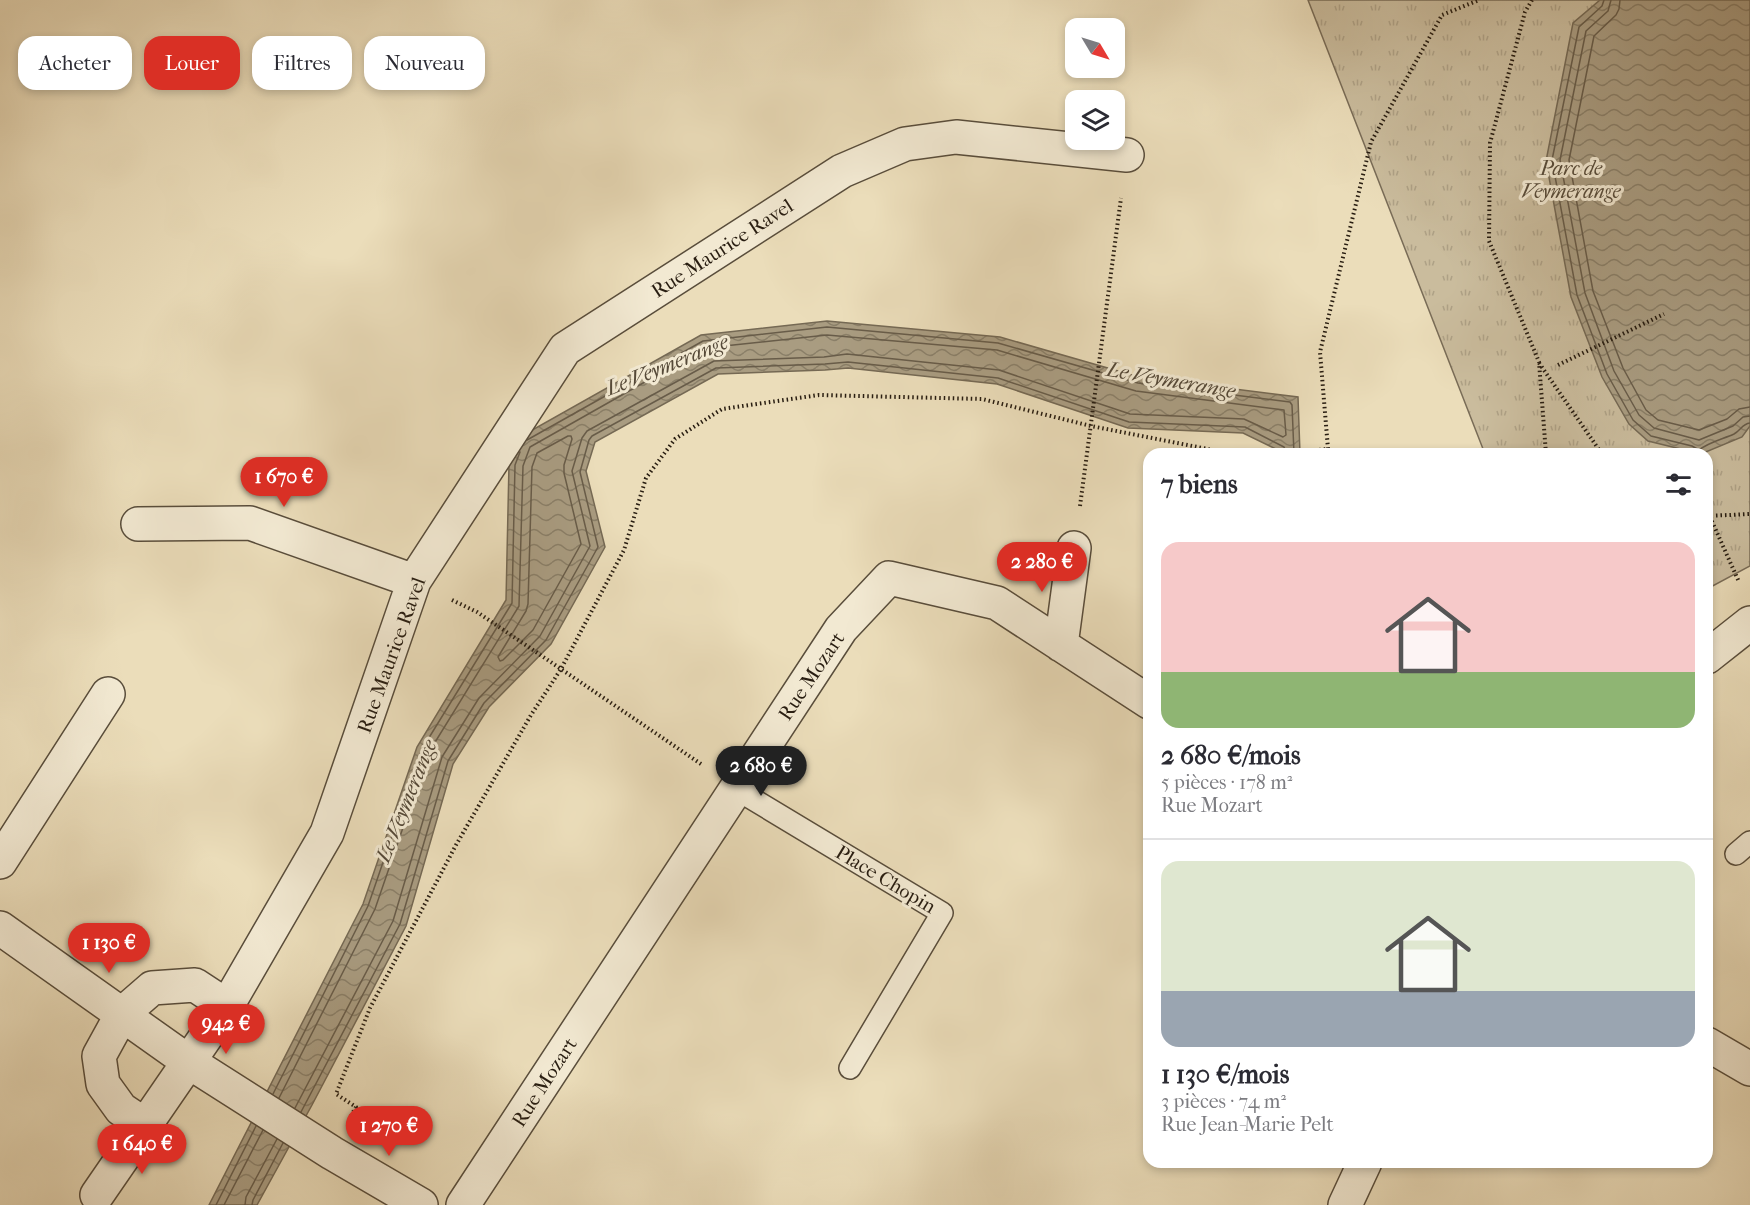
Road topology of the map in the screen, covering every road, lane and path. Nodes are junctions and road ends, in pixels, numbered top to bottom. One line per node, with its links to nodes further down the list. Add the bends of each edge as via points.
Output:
1 (1479, 0): 9 (path, via 1442,15 1371,142 1320,352)
2 (1532, 0): 5 (path, via 1525,12 1491,143 1488,241)
3 (1127, 155): 7 (path); 17 (street, Rue Maurice Ravel, via 956,137 905,144 842,171 565,349)
4 (1664, 314): 6 (path)
5 (1539, 362): 10 (path); 11 (path)
6 (1558, 365)
7 (1090, 426): 8 (path); 16 (path); 23 (path, via 982,399 819,395 722,409 675,439 646,477 624,550)
8 (1202, 448)
9 (1328, 448)
10 (1546, 448)
11 (1598, 448)
12 (1750, 514): 13 (path)
13 (1713, 517)
14 (138, 524): 17 (street, via 250,523)
15 (1713, 527): 18 (path)
16 (1074, 548): 21 (street)
17 (414, 581): 29 (street, Rue Maurice Ravel, via 327,833)
18 (1741, 585)
19 (477, 612): 23 (path)
20 (1750, 623): 22 (street)
21 (1061, 645): 25 (street, Rue Mozart); 26 (street, Rue Mozart, via 997,603 889,578 841,629)
22 (1713, 652)
23 (561, 669): 26 (path); 35 (path, via 451,855 370,1008)
24 (108, 694): 27 (street)
25 (1143, 698)
26 (736, 789): 33 (lane, Place Chopin, via 942,913); 40 (street, Rue Mozart)
27 (0, 862)
28 (0, 928): 30 (street)
29 (227, 1006): 30 (street, via 195,985 152,988); 32 (street, Rue Maurice Ravel)
30 (122, 1014): 32 (street); 36 (street, via 99,1056 104,1084 121,1108)
31 (1713, 1047): 34 (street)
32 (189, 1062): 36 (street, Rue Maurice Ravel); 39 (street)
33 (850, 1068)
34 (1750, 1069)
35 (336, 1094)
36 (145, 1125): 38 (street)
37 (1362, 1168): 41 (street)
38 (90, 1202)
39 (421, 1205)
40 (463, 1205)
41 (1345, 1205)

